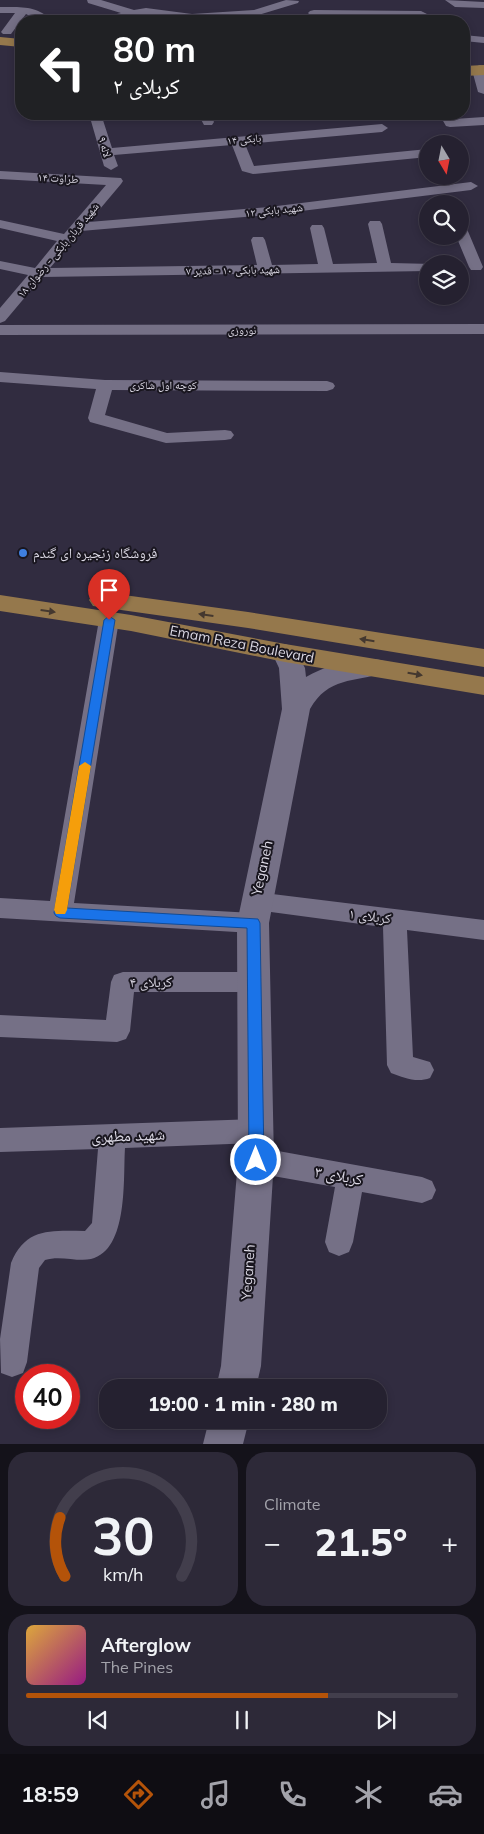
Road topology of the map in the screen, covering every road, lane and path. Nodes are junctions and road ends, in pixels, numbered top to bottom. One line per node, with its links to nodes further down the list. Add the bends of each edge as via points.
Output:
1 (9, 0): 8 (street)
2 (92, 0): 11 (street)
3 (162, 0): 9 (street)
4 (450, 0): 6 (street, via 455,4)
5 (293, 1): 10 (street); 17 (street)
6 (484, 4)
7 (0, 10): 8 (street)
8 (22, 11): 13 (street); 14 (street)
9 (146, 11): 11 (street); 16 (street)
10 (314, 13): 12 (street); 18 (street)
11 (133, 14): 15 (street)
12 (421, 14)
13 (19, 15)
14 (41, 15)
15 (128, 15)
16 (177, 15)
17 (263, 15)
18 (319, 15)
19 (15, 22): 20 (street)
20 (7, 34)
21 (470, 39): 22 (street)
22 (484, 40)
23 (470, 61): 24 (main road)
24 (483, 66): 25 (main road); 26 (street)
25 (470, 69)
26 (484, 89)
27 (97, 120): 32 (street, لاله ۹)
28 (448, 120): 29 (street, via 450,123)
29 (484, 121)
30 (382, 128): 31 (street, بابکی ۱۴)
31 (237, 140): 32 (street, بابکی ۱۴); 33 (street, via 247,168 253,170)
32 (107, 152): 35 (street, لاله ۹)
33 (419, 154)
34 (0, 175): 35 (street, طراوت ۱۴)
35 (116, 181): 39 (street, شهید قربان بابکی - رضوان ۱۸)
36 (471, 186): 39 (street, شهید بابکی ۱۲, via 270,211)
37 (0, 224): 41 (street)
38 (375, 224): 47 (street)
39 (77, 227): 41 (street, شهید قربان بابکی - رضوان ۱۸)
40 (317, 228): 48 (street)
41 (67, 240): 50 (street, شهید قربان بابکی - رضوان ۱۸)
42 (258, 240): 49 (street)
43 (468, 245): 46 (street)
44 (0, 265): 50 (street, شهید بابکی ۱۰ - قدیر ۷)
45 (419, 267): 47 (street, شهید بابکی ۱۰ - قدیر ۷)
46 (480, 267)
47 (384, 268): 48 (street, شهید بابکی ۱۰ - قدیر ۷)
48 (327, 269): 49 (street, شهید بابکی ۱۰ - قدیر ۷)
49 (266, 270): 50 (street, شهید بابکی ۱۰ - قدیر ۷)
50 (39, 273): 51 (street, شهید قربان بابکی - رضوان ۱۸)
51 (0, 320): 52 (street, نوروزی)
52 (484, 329)
53 (0, 377): 54 (street, کوچه اول شاکری)
54 (105, 385): 55 (street, کوچه اول شاکری); 56 (street, via 96,418 166,438)
55 (327, 386)
56 (225, 435)
57 (0, 586): 60 (main road, Emam Reza Boulevard, one-way to 57)
58 (0, 603): 59 (main road, Emam Reza Boulevard, one-way to 59)
59 (109, 620): 60 (main road, Emam Reza Boulevard); 68 (street)
60 (273, 641): 61 (main road, Emam Reza Boulevard, one-way to 60); 62 (main road, Emam Reza Boulevard); 65 (street, Yeganeh, via 292,668)
61 (472, 656): 63 (main road)
62 (374, 667): 63 (main road, Emam Reza Boulevard, one-way to 63); 65 (street, via 350,670 319,682 309,689)
63 (453, 681): 64 (main road, Emam Reza Boulevard)
64 (484, 686)
65 (296, 709): 67 (street, Yeganeh)
66 (0, 908): 68 (street, کربلای ۱)
67 (254, 912): 68 (street, کربلای ۱); 69 (street, کربلای ۱); 71 (street, Yeganeh)
68 (60, 913)
69 (395, 919): 70 (street, کربلای ۱); 73 (street, via 400,1065)
70 (484, 930)
71 (255, 982): 72 (street, کربلای ۴, via 123,982 117,1031); 76 (street, Yeganeh)
72 (0, 1026)
73 (421, 1070)
74 (112, 1135): 75 (street, شهید مطهری); 76 (street, شهید مطهری); 80 (street, via 107,1222 91,1245 42,1247 36,1249 25,1263)
75 (0, 1140)
76 (256, 1146): 77 (street, کربلای ۳); 81 (street, Yeganeh)
77 (350, 1177): 78 (street, کربلای ۳); 79 (street)
78 (422, 1190)
79 (339, 1242)
80 (12, 1362)
81 (238, 1379)
82 (227, 1429): 83 (street)
83 (223, 1444)

